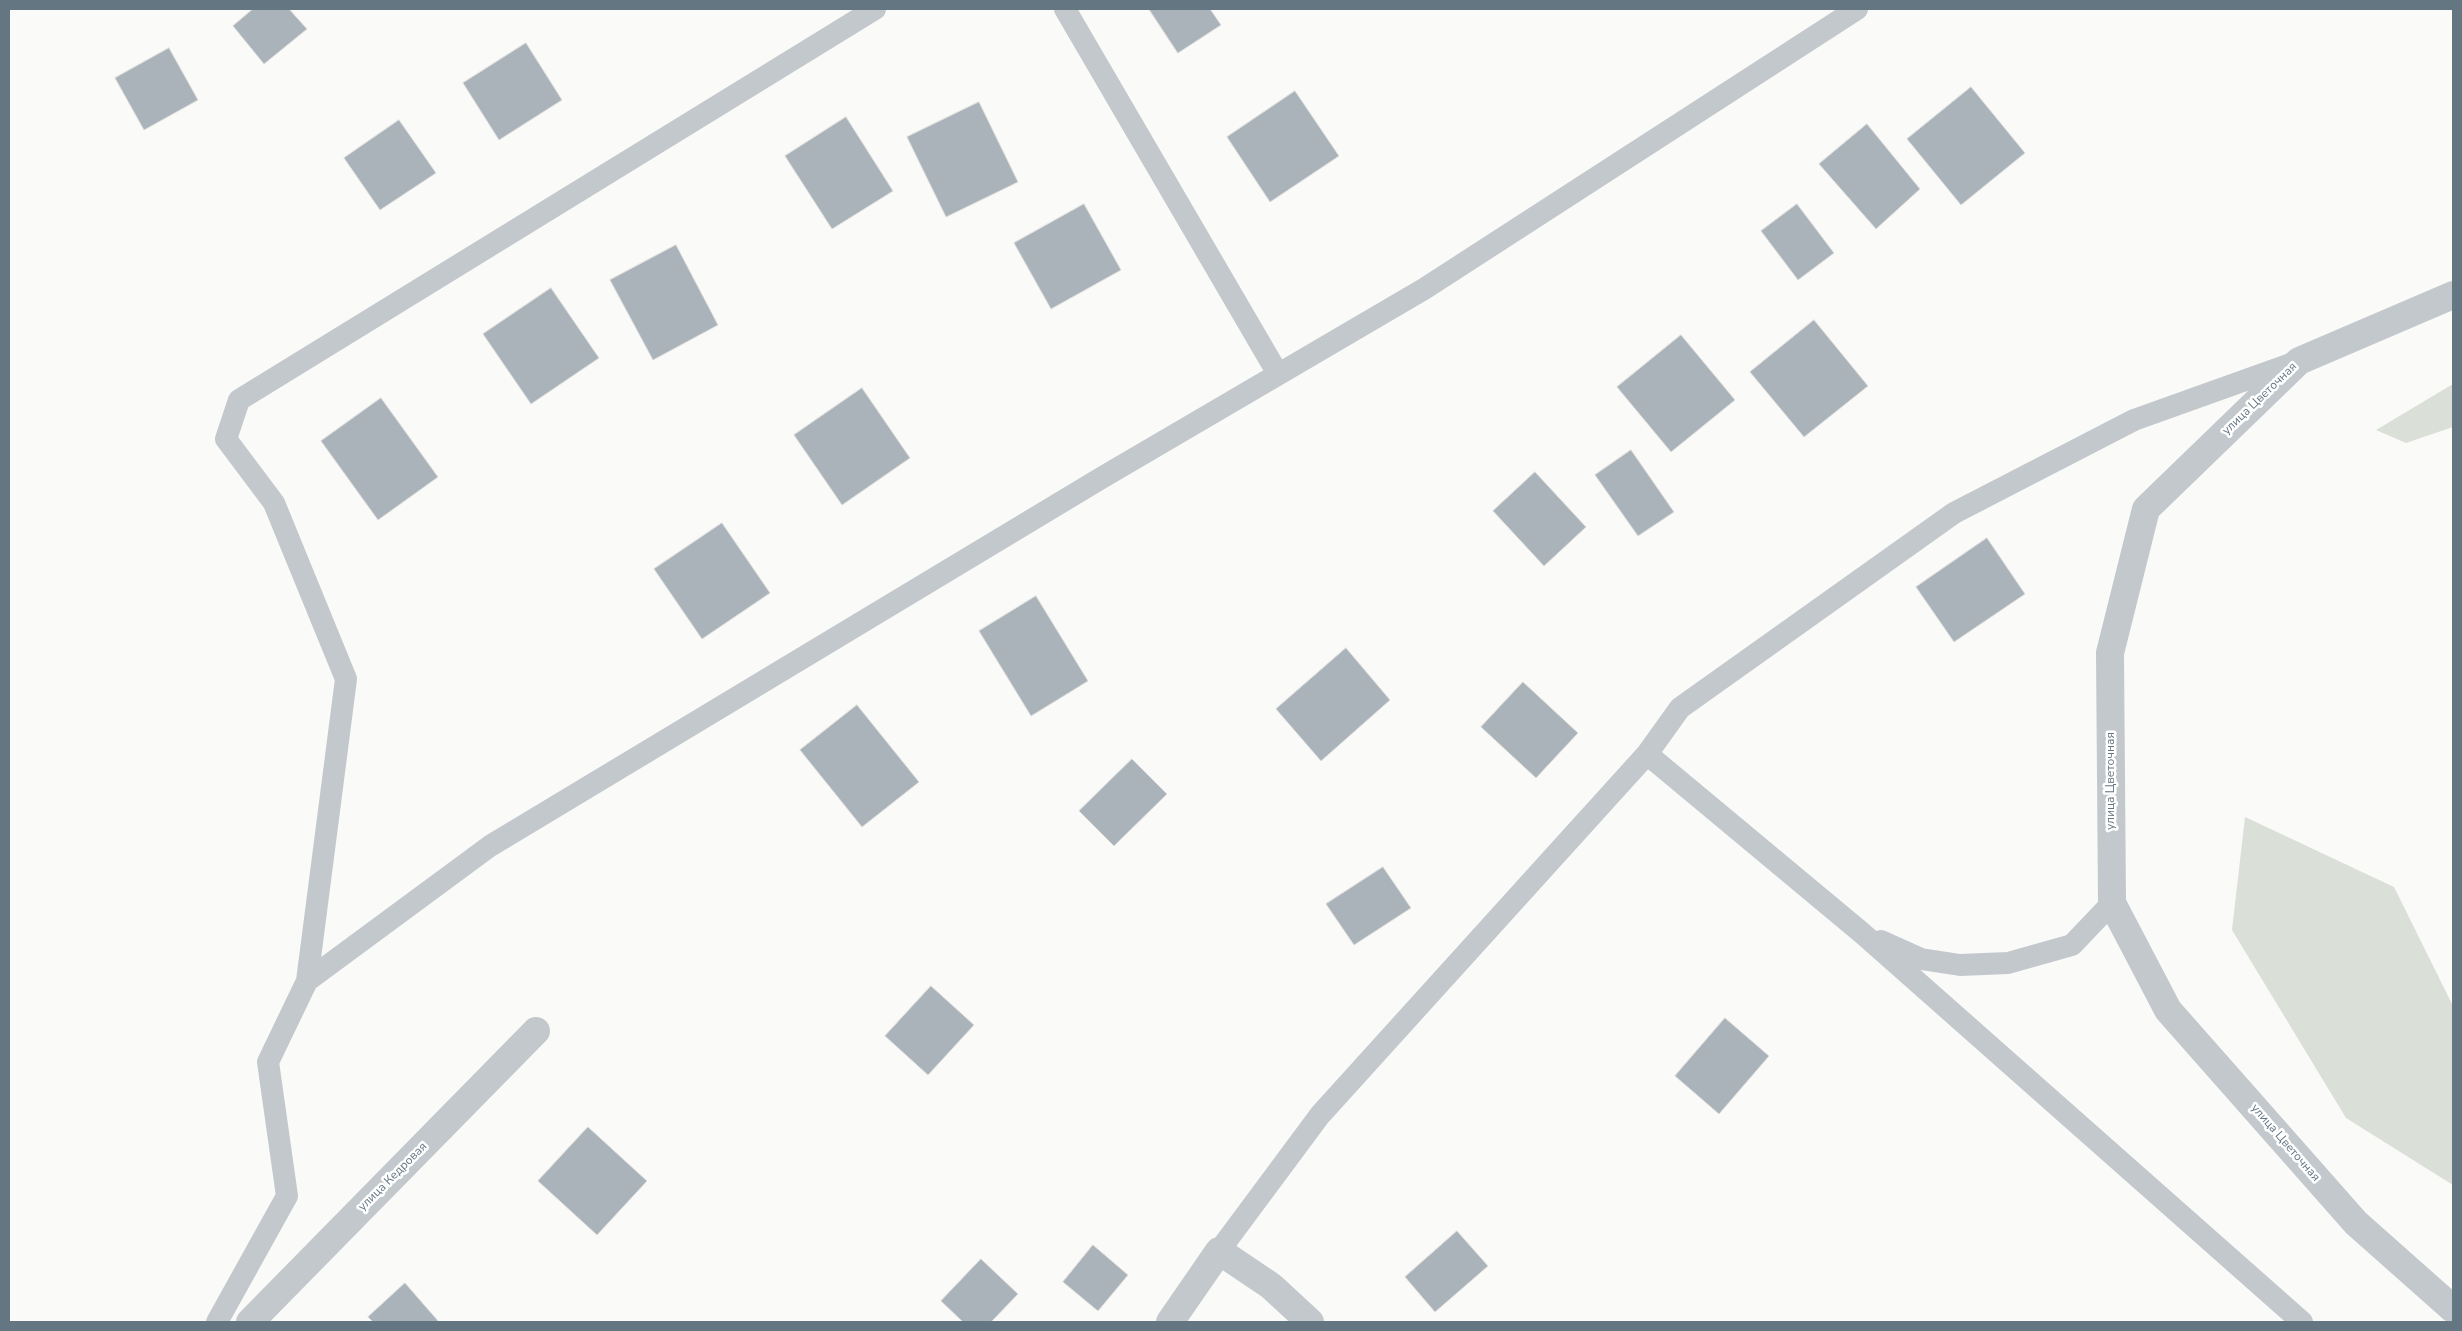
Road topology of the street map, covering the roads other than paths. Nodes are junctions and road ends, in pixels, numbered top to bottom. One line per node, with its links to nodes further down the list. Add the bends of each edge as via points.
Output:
1 (875, 9): 10 (lane, via 239,400 226,439 274,503 346,679)
2 (1065, 9): 6 (lane)
3 (1857, 9): 6 (lane, via 1424,289)
4 (2453, 295): 5 (street, улица Цветочная)
5 (2299, 361): 7 (lane, via 2134,420 1954,513 1680,708); 8 (street, улица Цветочная, via 2146,509 2110,653)
6 (1278, 374): 10 (lane, via 490,846)
7 (1647, 754): 9 (lane); 12 (lane, via 1320,1115)
8 (2112, 903): 9 (lane, via 2072,946 2008,963 1960,965 1921,959); 13 (street, улица Цветочная, via 2168,1010 2356,1222)
9 (1862, 933): 18 (lane)
10 (306, 981): 14 (lane, via 268,1062 287,1196)
11 (536, 1031): 15 (street, улица Кедровая)
12 (1219, 1251): 16 (street); 17 (street, via 1271,1286)
13 (2453, 1309)
14 (216, 1322)
15 (250, 1322)
16 (1170, 1322)
17 (1310, 1322)
18 (2302, 1322)

